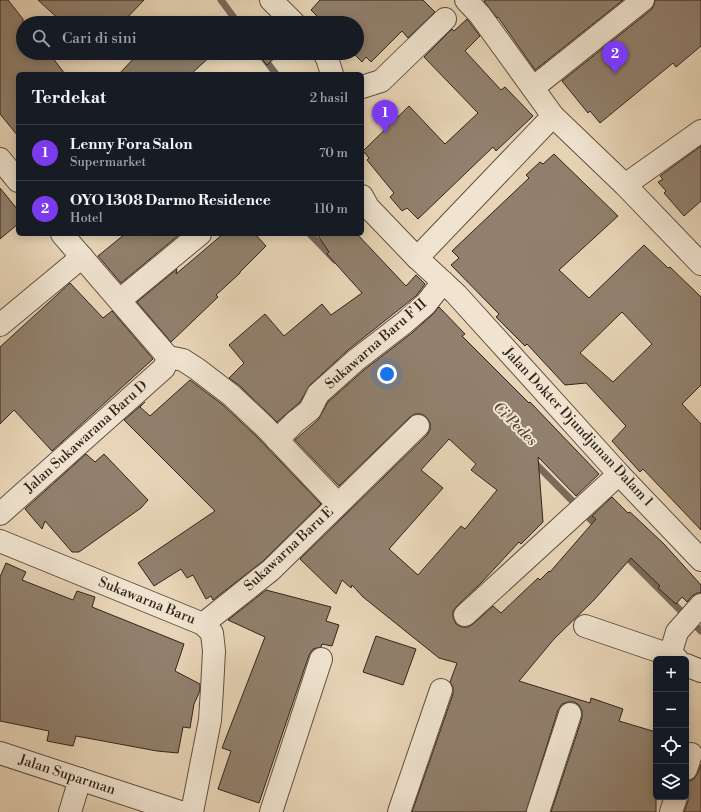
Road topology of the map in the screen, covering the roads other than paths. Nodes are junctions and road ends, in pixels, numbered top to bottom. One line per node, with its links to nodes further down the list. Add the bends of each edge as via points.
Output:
1 (271, 0): 4 (street)
2 (466, 0): 9 (street, via 480,14)
3 (643, 0): 9 (street)
4 (287, 16)
5 (445, 19): 8 (street, via 381,81)
6 (328, 60): 7 (street)
7 (331, 72)
8 (364, 86)
9 (534, 87): 10 (street)
10 (554, 116): 14 (street); 19 (street)
11 (701, 131): 14 (street)
12 (1, 161): 13 (street)
13 (16, 179)
14 (625, 186): 20 (street)
15 (364, 200): 19 (street, Jalan Dokter Djundjunan Dalam 1)
16 (64, 236): 18 (street)
17 (198, 236): 22 (street)
18 (82, 257): 22 (street); 23 (street)
19 (417, 258): 21 (street, Jalan Dokter Djundjunan Dalam 1)
20 (701, 264)
21 (449, 288): 26 (street, Sukawarna Baru F II, via 361,355 318,394 310,410); 27 (street, Jalan Dokter Djundjunan Dalam 1)
22 (120, 300): 24 (street)
23 (0, 325)
24 (168, 357): 26 (street, via 183,360 231,395); 29 (street, Jalan Sukawarana Baru D, via 164,368)
25 (418, 426): 28 (street, Sukawarna Baru E)
26 (277, 440): 28 (street)
27 (619, 474): 31 (street, Jalan Dokter Djundjunan Dalam 1); 33 (street)
28 (338, 504): 34 (street, Sukawarna Baru E, via 271,570)
29 (0, 514)
30 (0, 541): 34 (street, Sukawarna Baru)
31 (701, 560)
32 (700, 607): 37 (street, via 677,632)
33 (465, 615)
34 (203, 624): 48 (street, Sukawarna Baru, via 212,633 212,689 210,720)
35 (585, 626): 36 (street)
36 (670, 656)
37 (678, 656)
38 (321, 659): 49 (street)
39 (689, 665): 40 (street)
40 (701, 671)
41 (441, 690): 50 (street)
42 (570, 714): 51 (street)
43 (0, 753): 44 (street, Jalan Suparman)
44 (80, 779): 46 (street); 47 (street, Jalan Suparman)
45 (675, 800): 52 (street)
46 (70, 812)
47 (180, 812)
48 (192, 812)
49 (272, 812)
50 (399, 812)
51 (538, 812)
52 (671, 812)

